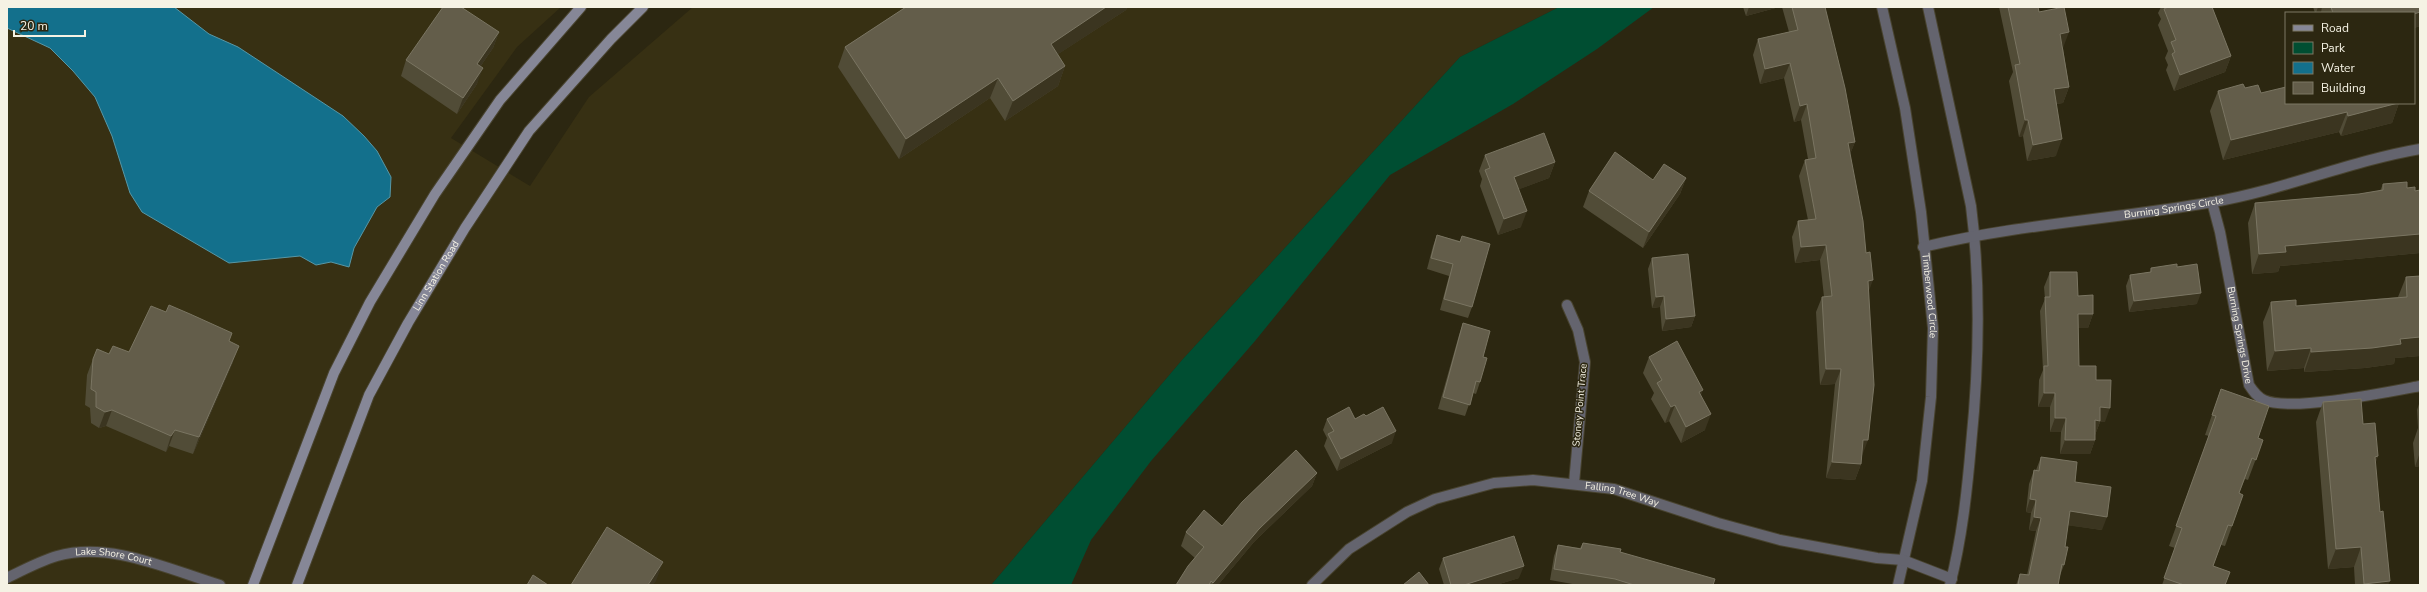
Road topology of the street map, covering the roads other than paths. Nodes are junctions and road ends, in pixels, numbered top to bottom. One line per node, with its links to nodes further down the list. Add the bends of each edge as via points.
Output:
1 (581, 7): 16 (street, via 500,100 435,194 370,302 334,373)
2 (643, 7): 17 (street, Linn Station Road, via 610,39 529,131 465,228 408,323 369,395)
3 (1882, 7): 8 (street, Timberwood Circle, via 1905,108)
4 (1928, 7): 7 (street)
5 (2420, 149): 6 (street, Burning Springs Circle, via 2392,154 2261,193)
6 (2212, 202): 7 (street, Burning Springs Circle); 10 (street, Burning Springs Drive, via 2249,385 2254,394 2273,403 2320,402)
7 (1975, 234): 8 (street, Burning Springs Circle); 14 (street, via 1978,352 1974,414 1964,523)
8 (1924, 247): 12 (street, Timberwood Circle, via 1933,328 1931,397 1922,481)
9 (1567, 305): 11 (street, Stoney Point Trace, via 1578,330 1585,362)
10 (2420, 386)
11 (1574, 483): 12 (street, Falling Tree Way, via 1614,489 1780,540 1877,558); 18 (street, Falling Tree Way, via 1533,480 1494,483 1435,499 1407,512 1349,549)
12 (1903, 560): 14 (street, Falling Tree Way); 19 (street, Timberwood Circle)
13 (7, 578): 15 (street, Lake Shore Court, via 58,556 89,552 131,558)
14 (1951, 582)
15 (220, 585)
16 (253, 585)
17 (297, 585)
18 (1312, 585)
19 (1898, 585)

